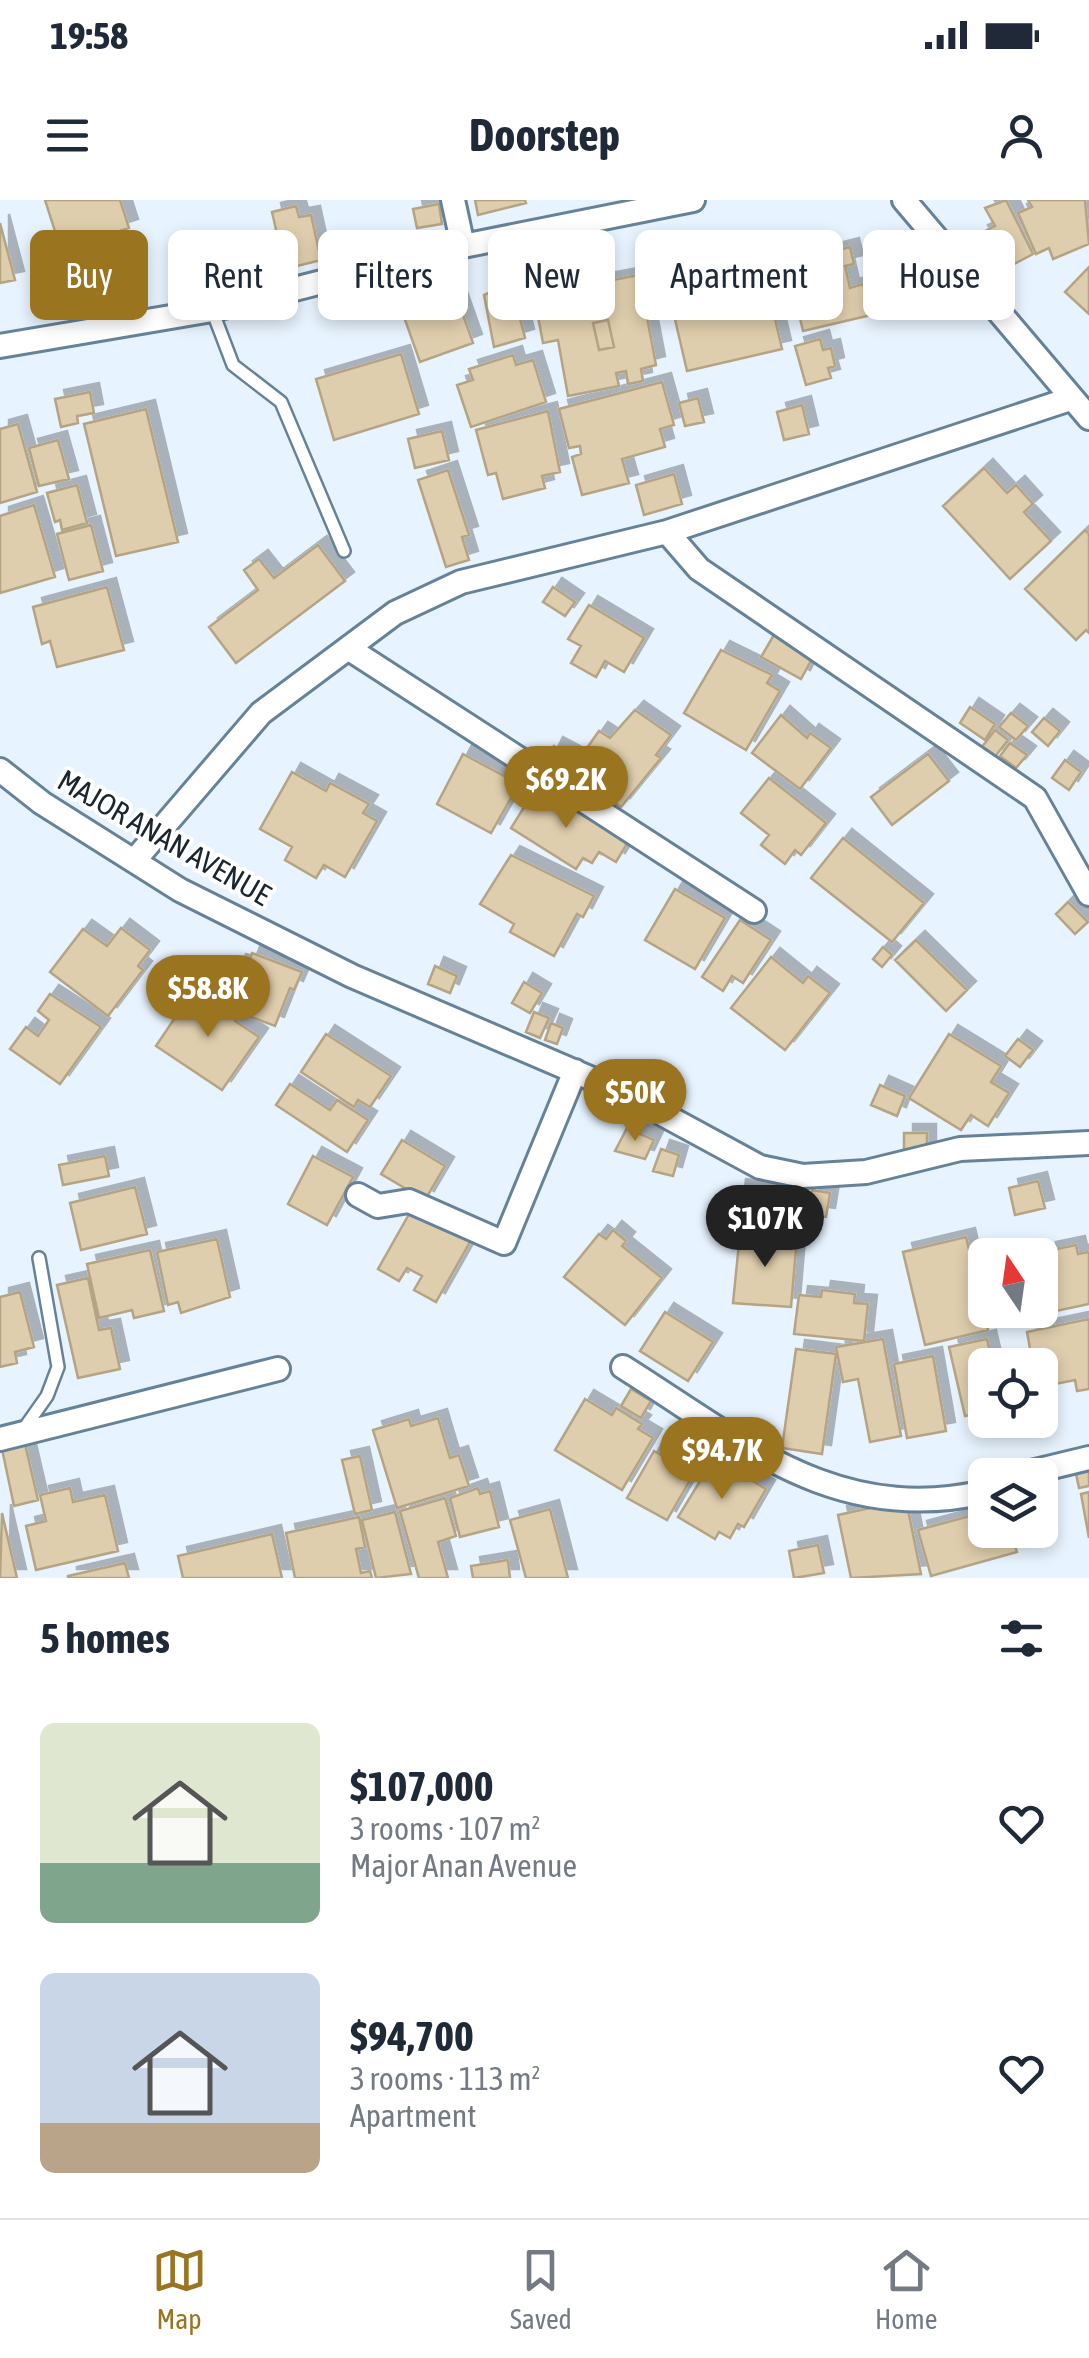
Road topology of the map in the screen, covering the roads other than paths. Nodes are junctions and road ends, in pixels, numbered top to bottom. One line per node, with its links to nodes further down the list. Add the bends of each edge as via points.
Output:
1 (453, 200): 4 (street)
2 (694, 200): 5 (street)
3 (904, 200): 9 (street)
4 (460, 230)
5 (468, 245)
6 (168, 317): 8 (street)
7 (216, 320): 12 (lane, via 233,365 282,402)
8 (0, 346)
9 (1070, 399): 10 (street); 11 (street)
10 (1089, 418)
11 (666, 532): 13 (street, via 461,582 395,613); 16 (street, via 698,569 1035,798)
12 (344, 551)
13 (351, 650): 15 (street, via 261,713); 17 (street)
14 (0, 770): 15 (street, MAJOR ANAN AVENUE)
15 (134, 861): 18 (street, MAJOR ANAN AVENUE, via 352,976)
16 (1089, 894)
17 (754, 910)
18 (574, 1071): 19 (street, MAJOR ANAN AVENUE, via 760,1167 803,1176 866,1172 960,1149); 20 (street, via 504,1243 409,1201 378,1206)
19 (1089, 1142)
20 (358, 1195)
21 (39, 1258): 24 (lane, via 58,1367 48,1396)
22 (622, 1366): 27 (street, via 827,1488 929,1499)
23 (278, 1369): 24 (street)
24 (10, 1436)
25 (1089, 1458): 26 (street)
26 (1058, 1466)
27 (968, 1494)

